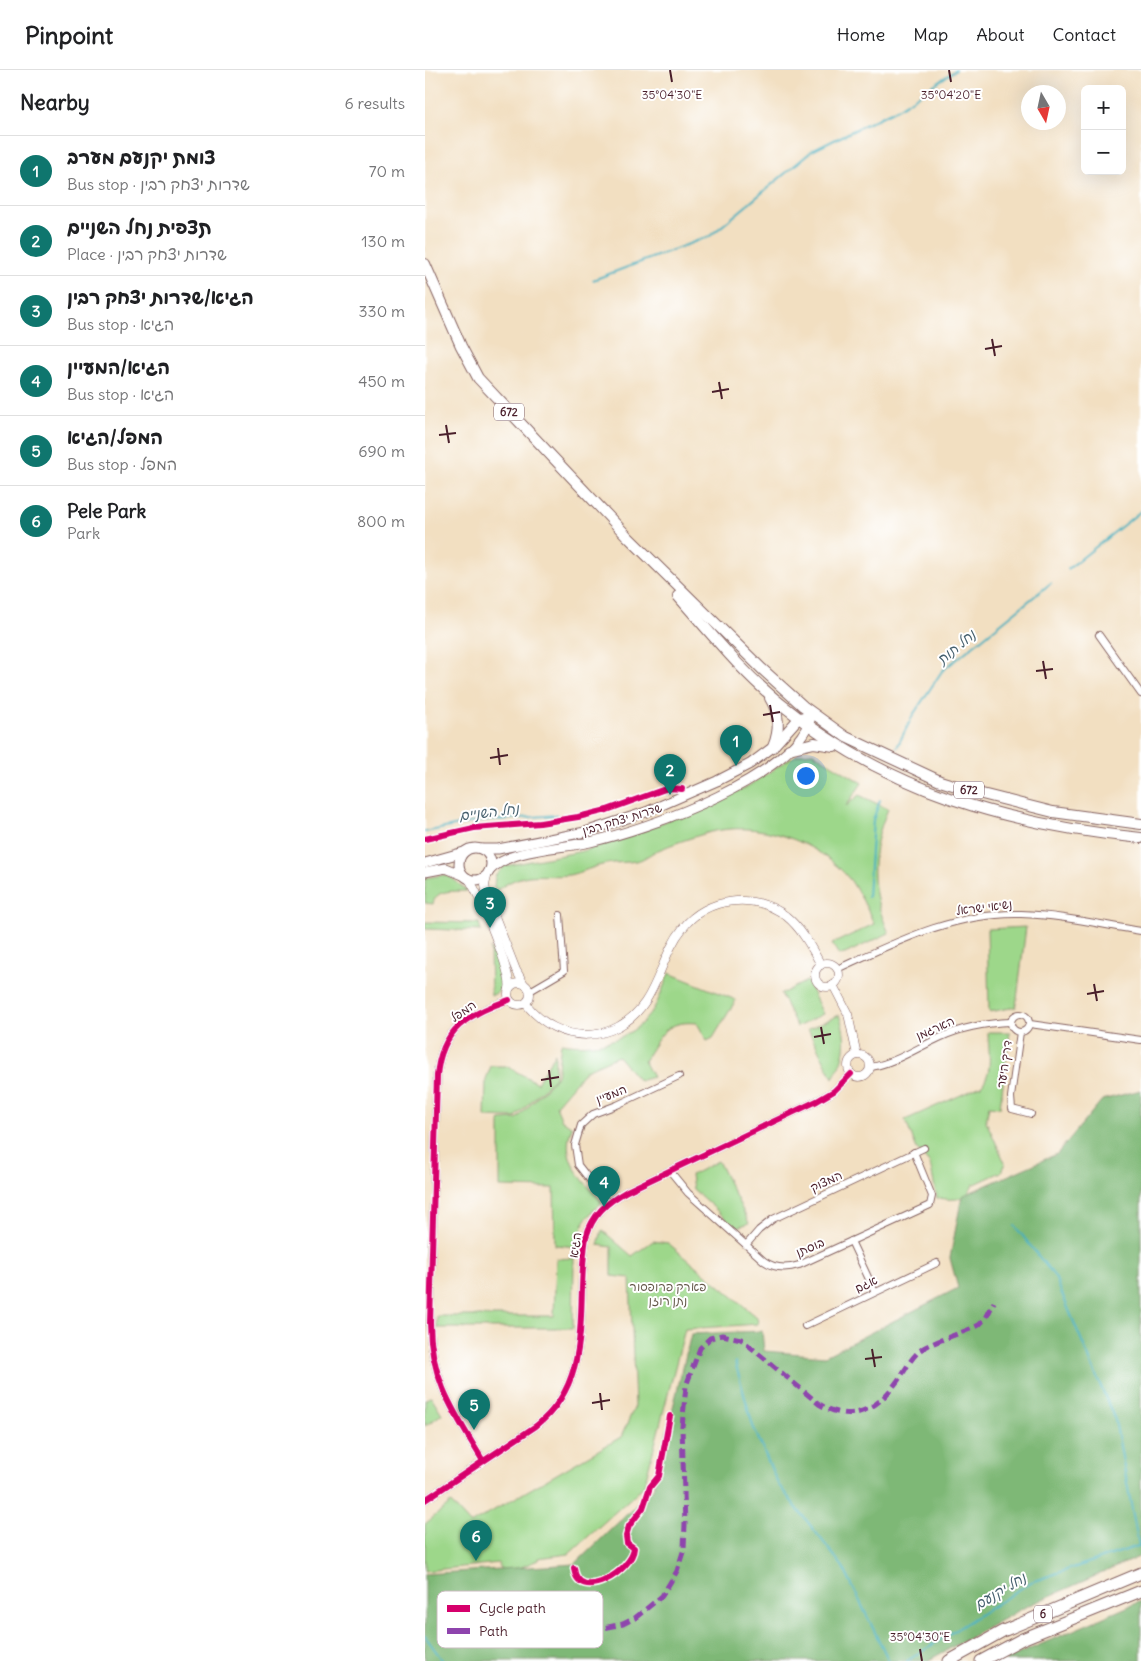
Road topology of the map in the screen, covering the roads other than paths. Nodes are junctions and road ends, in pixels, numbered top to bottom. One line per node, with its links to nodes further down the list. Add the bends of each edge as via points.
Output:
1 (425, 264): 2 (main road, 672, via 478,378)
2 (627, 536): 4 (main road, 672, via 732,658); 6 (main road, 672, via 780,687)
3 (1099, 635): 5 (street)
4 (766, 690): 7 (main road, 672); 9 (main road, via 777,714 778,730)
5 (1141, 694)
6 (812, 713): 7 (main road, שדרות יצחק רבין); 8 (main road, שדרות יצחק רבין); 12 (main road, 672, via 861,745 940,781 1053,812)
7 (799, 718): 8 (main road, 672); 9 (main road, שדרות יצחק רבין)
8 (809, 726): 10 (main road, 672); 11 (main road, שדרות יצחק רבין)
9 (773, 747): 14 (main road, שדרות יצחק רבין, via 731,774 623,821 569,836)
10 (839, 747): 11 (main road, via 814,743); 13 (main road, 672, via 930,792 975,808 1062,828)
11 (789, 749): 18 (main road, שדרות יצחק רבין, via 740,785 653,824 587,843 512,857 495,864)
12 (1141, 824)
13 (1141, 838)
14 (481, 849): 15 (main road); 18 (main road, via 491,861)
15 (464, 852): 16 (main road); 19 (main road, via 459,864)
16 (425, 862)
17 (425, 872): 19 (main road, via 446,868)
18 (489, 872): 19 (main road, via 481,879); 25 (street, via 485,885 487,896 516,970)
19 (465, 876): 26 (street, via 477,891 508,971)
20 (560, 915): 25 (street, via 563,971)
21 (1141, 931): 23 (street, נשיאי ישראל, via 1021,914 992,916 957,921 912,935)
22 (821, 965): 23 (street, via 832,964); 24 (street, via 816,971 816,980 825,987); 28 (street, via 798,928 785,915 769,906 735,900 700,912 685,925 671,943 647,998 634,1014 621,1023 595,1034 567,1033 547,1024)
23 (837, 969): 24 (street, via 839,976)
24 (833, 985): 33 (street, via 851,1022)
25 (527, 988): 26 (street, via 516,984); 28 (street, via 530,998)
26 (509, 989): 27 (street)
27 (509, 1000): 28 (street, via 517,1006); 47 (street, המפל, via 474,1015 453,1031 441,1050 437,1076 430,1323 432,1354 446,1397)
28 (526, 1004)
29 (1011, 1022): 30 (street, via 1013,1016 1021,1013 1028,1018); 31 (street, via 1014,1030); 34 (street, הארגמן, via 988,1022 960,1029 892,1061)
30 (1029, 1024): 31 (street, via 1025,1031); 32 (street)
31 (1020, 1032): 37 (street, דרך היער, via 1011,1109)
32 (1141, 1040)
33 (857, 1055): 34 (street, via 867,1058); 35 (street, via 849,1061)
34 (871, 1067): 35 (street, via 865,1076 857,1078)
35 (851, 1074): 40 (street, הגיא, via 834,1091 817,1101)
36 (679, 1076): 41 (street, המעיין, via 593,1114 581,1125 575,1145 578,1165)
37 (1031, 1114)
38 (924, 1148): 39 (street, המצוק)
39 (914, 1152): 42 (street, בוסתן, via 932,1196 931,1203); 43 (street, המצוק, via 773,1219)
40 (670, 1171): 41 (street, הגיא); 43 (street, בוסתן, via 688,1193)
41 (608, 1203): 47 (street, הגיא, via 595,1216 586,1237 578,1349 569,1385 561,1400 543,1420)
42 (851, 1242): 43 (street, בוסתן, via 785,1268 767,1264); 45 (street)
43 (746, 1245)
44 (937, 1263): 45 (street, אגם)
45 (875, 1292): 46 (street, אגם)
46 (805, 1326)
47 (483, 1460): 48 (street, הגיא)
48 (425, 1500)
49 (1141, 1573): 51 (highway, 6, via 1003,1631)
50 (1141, 1591): 52 (highway, 6, via 1022,1639)
51 (949, 1661)
52 (981, 1661)

